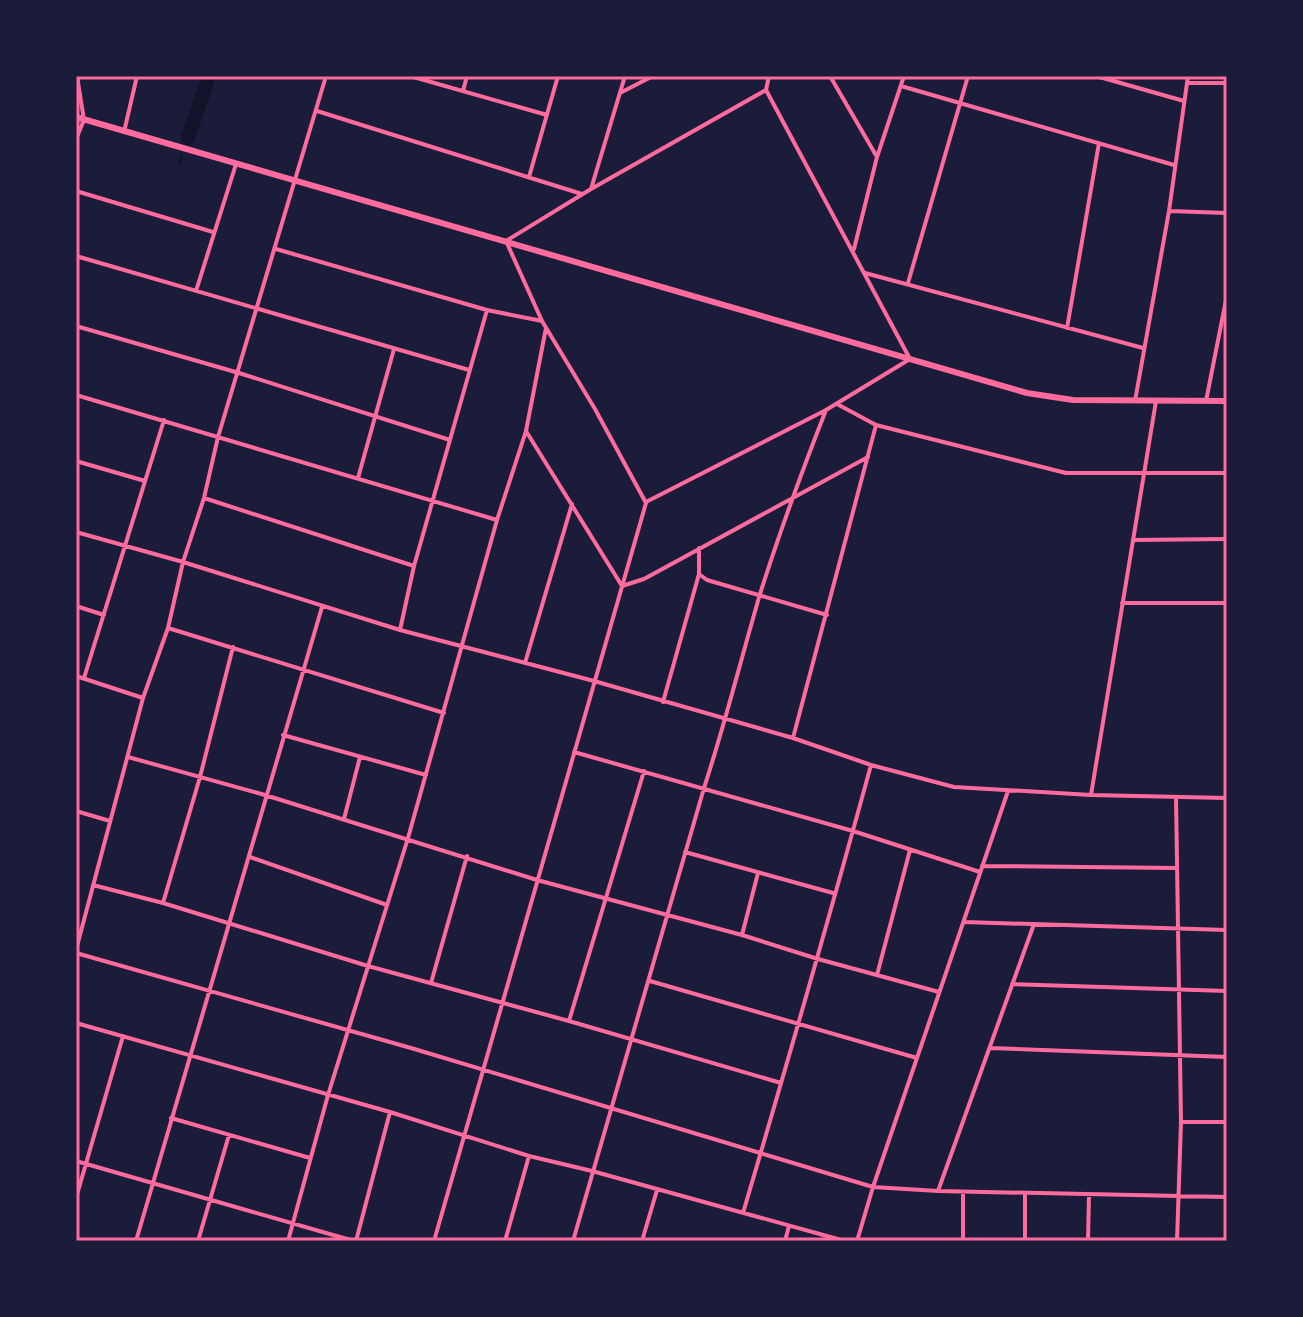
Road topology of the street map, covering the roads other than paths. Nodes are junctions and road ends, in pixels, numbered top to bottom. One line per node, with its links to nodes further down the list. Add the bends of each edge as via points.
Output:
1 (77, 76): 28 (street)
2 (137, 76): 29 (street)
3 (326, 76): 25 (street)
4 (410, 76): 21 (street)
5 (467, 76): 21 (street)
6 (558, 76): 26 (street)
7 (625, 76): 22 (street)
8 (653, 76): 22 (street)
9 (769, 76): 20 (street)
10 (830, 76): 18 (street)
11 (838, 76): 18 (street)
12 (904, 76): 19 (street)
13 (968, 76): 24 (street)
14 (1096, 76): 23 (street)
15 (1188, 76): 16 (street)
16 (1187, 83): 17 (street); 23 (street)
17 (1227, 83)
18 (835, 85): 32 (street)
19 (901, 86): 24 (street); 32 (street)
20 (766, 90): 37 (street); 45 (street)
21 (463, 91): 26 (street)
22 (620, 93): 37 (street)
23 (1184, 101): 34 (street)
24 (960, 104): 31 (street); 48 (street)
25 (317, 111): 35 (street); 36 (street)
26 (547, 115): 35 (street)
27 (76, 117): 28 (main road)
28 (84, 120): 29 (main road); 30 (street)
29 (124, 132): 33 (main road)
30 (76, 139)
31 (1099, 143): 34 (street); 56 (street)
32 (877, 157): 45 (street)
33 (236, 164): 36 (main road); 42 (street)
34 (1174, 165): 40 (street)
35 (529, 177): 39 (street)
36 (297, 181): 43 (main road); 44 (street)
37 (591, 189): 39 (street)
38 (76, 191): 42 (street)
39 (583, 194): 43 (street)
40 (1169, 211): 41 (street); 59 (street)
41 (1227, 213)
42 (213, 232): 49 (street)
43 (506, 241): 53 (street); 61 (main road)
44 (276, 249): 51 (street); 52 (street)
45 (854, 251): 47 (street)
46 (76, 256): 49 (street)
47 (865, 273): 48 (street); 61 (street)
48 (908, 283): 56 (street)
49 (196, 291): 51 (street)
50 (1227, 295): 57 (street)
51 (258, 309): 60 (street); 63 (street)
52 (487, 310): 53 (street); 62 (street)
53 (542, 321): 55 (street)
54 (76, 326): 63 (street)
55 (546, 328): 74 (street); 87 (street)
56 (1067, 328): 59 (street)
57 (1220, 331): 58 (street); 67 (street)
58 (1227, 331)
59 (1143, 348): 65 (street)
60 (394, 349): 62 (street); 71 (street)
61 (910, 359): 65 (main road, via 1049,398); 69 (street)
62 (469, 370): 76 (street)
63 (239, 373): 71 (street); 75 (street)
64 (76, 395): 72 (street)
65 (1135, 401): 66 (main road)
66 (1156, 401): 67 (main road); 80 (street)
67 (1206, 401): 68 (main road)
68 (1227, 401)
69 (836, 404): 70 (street); 73 (street)
70 (826, 410): 85 (street); 87 (street)
71 (375, 416): 76 (street); 81 (street)
72 (164, 420): 75 (street); 82 (street)
73 (876, 425): 77 (street); 80 (street, via 1066,473)
74 (526, 431): 86 (street); 88 (street)
75 (218, 437): 81 (street); 83 (street)
76 (450, 440): 84 (street)
77 (868, 457): 85 (street); 104 (street)
78 (76, 461): 82 (street)
79 (1227, 473): 80 (street)
80 (1144, 474): 91 (street)
81 (358, 478): 84 (street)
82 (145, 481): 92 (street)
83 (204, 498): 94 (street); 95 (street)
84 (432, 499): 88 (street); 95 (street)
85 (790, 500): 93 (street); 98 (street)
86 (572, 503): 97 (street); 109 (street)
87 (646, 503): 97 (street)
88 (497, 520): 107 (street)
89 (76, 532): 92 (street)
90 (1227, 539): 91 (street)
91 (1133, 540): 99 (street)
92 (124, 546): 94 (street); 103 (street)
93 (699, 548): 96 (street); 97 (street)
94 (183, 562): 102 (street); 105 (street)
95 (414, 566): 106 (street)
96 (699, 574): 98 (street, via 714,584); 115 (street)
97 (622, 586): 113 (street)
98 (760, 597): 104 (street); 117 (street)
99 (1122, 603): 100 (street); 130 (street)
100 (1227, 603)
101 (76, 606): 103 (street)
102 (322, 607): 106 (street); 110 (street)
103 (104, 615): 112 (street)
104 (827, 615): 119 (street)
105 (168, 628): 108 (street); 114 (street)
106 (400, 630): 107 (street)
107 (462, 645): 109 (street); 116 (street)
108 (233, 647): 110 (street); 126 (street)
109 (525, 663): 113 (street)
110 (303, 669): 116 (street); 118 (street)
111 (76, 676): 112 (street)
112 (84, 678): 114 (street)
113 (594, 681): 115 (street); 120 (street)
114 (143, 698): 121 (street)
115 (663, 702): 117 (street)
116 (444, 713): 125 (street)
117 (726, 719): 119 (street); 127 (street)
118 (283, 735): 122 (street); 129 (street)
119 (793, 738): 123 (street)
120 (574, 752): 124 (street); 145 (street)
121 (128, 757): 126 (street); 135 (street)
122 (360, 757): 125 (street); 134 (street)
123 (871, 765): 128 (street, via 954,787); 136 (street)
124 (644, 771): 127 (street); 148 (street)
125 (426, 775): 137 (street)
126 (200, 777): 129 (street); 149 (street)
127 (704, 788): 136 (street); 139 (street)
128 (1008, 791): 130 (street); 143 (street)
129 (265, 795): 134 (street); 140 (street)
130 (1091, 795): 131 (street)
131 (1176, 797): 132 (street); 142 (street)
132 (1227, 798)
133 (76, 811): 135 (street)
134 (344, 819): 137 (street)
135 (110, 821): 146 (street)
136 (853, 831): 138 (street); 147 (street)
137 (408, 838): 141 (street); 150 (street)
138 (910, 849): 143 (street); 161 (street)
139 (685, 852): 144 (street); 151 (street)
140 (249, 856): 150 (street); 153 (street)
141 (467, 856): 145 (street); 163 (street)
142 (1177, 868): 143 (street); 155 (street)
143 (981, 869): 152 (street)
144 (758, 873): 147 (street); 157 (street)
145 (537, 880): 148 (street); 169 (street)
146 (93, 885): 149 (street); 158 (street)
147 (834, 893): 159 (street)
148 (605, 900): 151 (street); 170 (street)
149 (163, 903): 153 (street)
150 (387, 905): 160 (street)
151 (667, 914): 157 (street); 162 (street)
152 (964, 922): 154 (street); 168 (street)
153 (228, 924): 160 (street); 165 (street)
154 (1034, 924): 155 (street); 164 (street)
155 (1177, 928): 156 (street); 166 (street)
156 (1227, 930)
157 (742, 935): 159 (street)
158 (76, 952): 165 (street)
159 (818, 959): 161 (street); 172 (street)
160 (368, 966): 163 (street); 173 (street)
161 (877, 975): 168 (street)
162 (650, 981): 172 (street); 175 (street)
163 (431, 983): 169 (street)
164 (1012, 984): 166 (street); 176 (street)
165 (208, 990): 173 (street); 177 (street)
166 (1178, 990): 167 (street); 178 (street)
167 (1227, 991)
168 (939, 992): 180 (street)
169 (502, 1003): 170 (street); 181 (street)
170 (569, 1021): 175 (street)
171 (76, 1023): 174 (street)
172 (799, 1024): 180 (street); 182 (street)
173 (349, 1030): 181 (street); 183 (street)
174 (123, 1036): 177 (street); 195 (street)
175 (632, 1041): 182 (street); 184 (street)
176 (989, 1048): 178 (street); 200 (street)
177 (188, 1055): 183 (street); 186 (street)
178 (1179, 1056): 179 (street); 187 (street)
179 (1227, 1057)
180 (917, 1058): 198 (street)
181 (483, 1070): 184 (street); 190 (street)
182 (781, 1083): 191 (street)
183 (328, 1095): 185 (street); 193 (street)
184 (612, 1108): 191 (street); 196 (street)
185 (390, 1112): 190 (street); 214 (street)
186 (171, 1118): 189 (street); 197 (street)
187 (1181, 1122): 188 (street); 204 (street)
188 (1227, 1122)
189 (229, 1135): 193 (street); 207 (street)
190 (464, 1135): 192 (street); 215 (street)
191 (761, 1153): 198 (street); 208 (street)
192 (529, 1156): 196 (street); 216 (street)
193 (310, 1158): 209 (street)
194 (76, 1161): 195 (street)
195 (86, 1164): 197 (street); 206 (street)
196 (592, 1171): 199 (street); 217 (street)
197 (153, 1185): 207 (street); 211 (street)
198 (873, 1187): 200 (street); 221 (street)
199 (657, 1189): 208 (street); 218 (street)
200 (938, 1191): 201 (street)
201 (963, 1192): 202 (street); 222 (street)
202 (1025, 1193): 203 (street); 223 (street)
203 (1089, 1195): 204 (street); 224 (street)
204 (1179, 1196): 205 (street); 225 (street)
205 (1227, 1197)
206 (76, 1198)
207 (210, 1200): 209 (street); 212 (street)
208 (742, 1214): 210 (street)
209 (293, 1223): 213 (street); 214 (street)
210 (789, 1226): 219 (street); 220 (street)
211 (136, 1241)
212 (198, 1241)
213 (288, 1241)
214 (355, 1241)
215 (434, 1241)
216 (505, 1241)
217 (573, 1241)
218 (642, 1241)
219 (785, 1241)
220 (845, 1241)
221 (857, 1241)
222 (963, 1241)
223 (1025, 1241)
224 (1088, 1241)
225 (1177, 1241)

